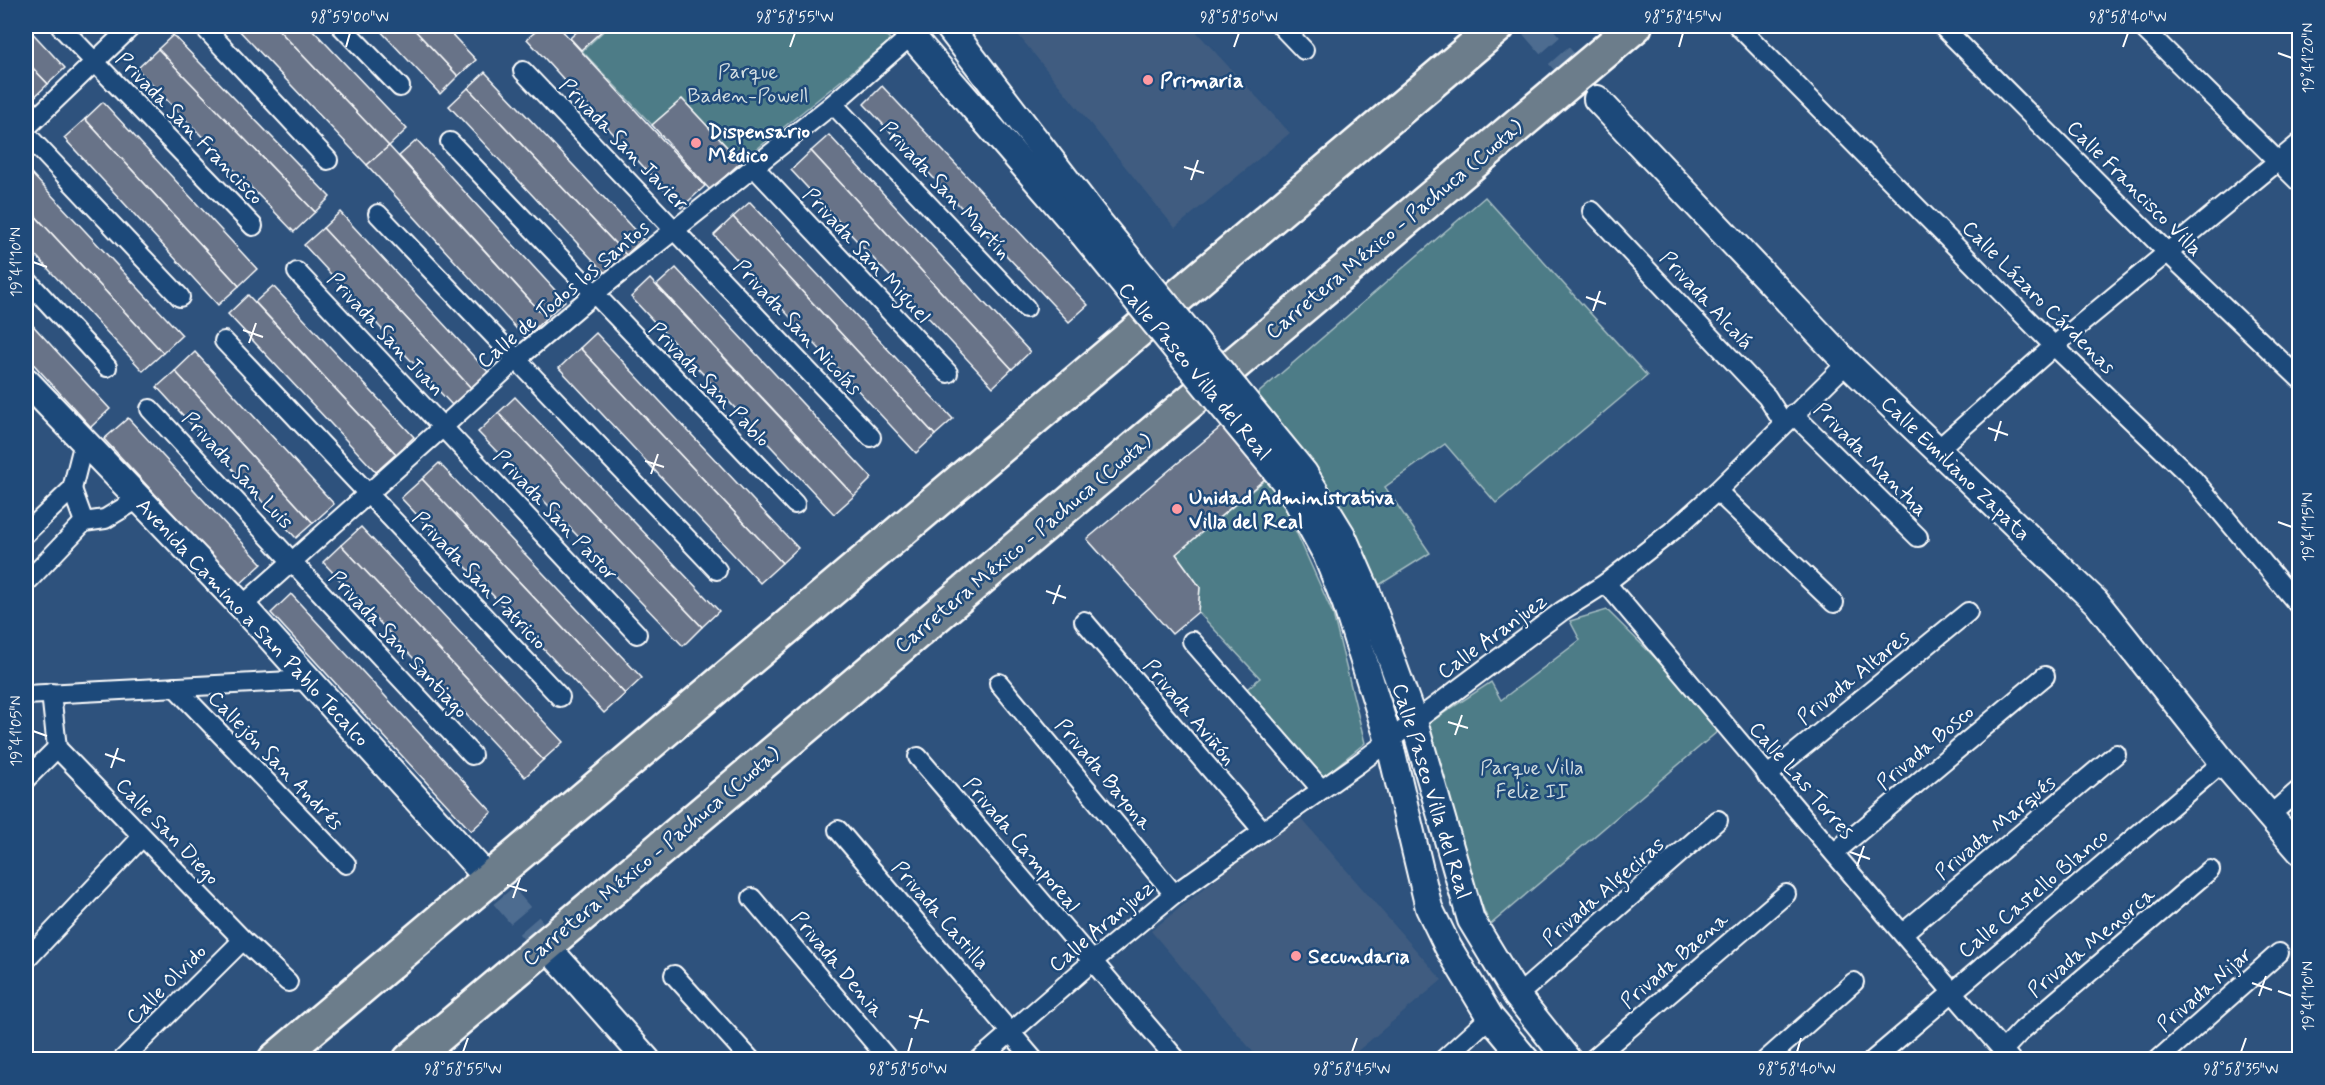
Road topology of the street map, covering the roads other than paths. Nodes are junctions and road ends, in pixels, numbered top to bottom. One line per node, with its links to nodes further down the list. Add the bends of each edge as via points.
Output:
1 (60, 26): 14 (street, Privada San Francisco)
2 (132, 26): 14 (street)
3 (203, 26): 23 (street)
4 (341, 26): 16 (street)
5 (948, 26): 30 (street, Calle Paseo Villa del Real)
6 (1281, 26): 13 (street)
7 (1498, 26): 119 (highway)
8 (1635, 26): 120 (highway, Carretera México - Pachuca (Cuota))
9 (1738, 26): 40 (street, Calle Lázaro Cárdenas)
10 (1942, 26): 33 (street, Calle Francisco Villa)
11 (2141, 26): 24 (street)
12 (912, 29): 18 (street, Calle de Todos los Santos); 30 (street, Calle Paseo Villa del Real)
13 (1304, 50)
14 (95, 61): 19 (street); 29 (street, Privada San Francisco)
15 (523, 71): 31 (street, Privada San Javier)
16 (400, 87)
17 (1597, 99): 42 (street, Calle Emiliano Zapata)
18 (833, 104): 25 (street, Calle de Todos los Santos); 38 (street, Privada San Martín)
19 (26, 128)
20 (26, 134): 37 (street)
21 (450, 142): 36 (street, Privada San Pablo)
22 (2300, 143): 24 (street)
23 (328, 160)
24 (2278, 162): 26 (street); 33 (street)
25 (754, 167): 31 (street, Calle de Todos los Santos); 44 (street, Privada San Miguel)
26 (2300, 183)
27 (1592, 211): 49 (street, Privada Alcalá)
28 (378, 213): 41 (street)
29 (253, 226)
30 (1090, 227): 47 (street, Calle Paseo Villa del Real, bridge)
31 (675, 230): 32 (street, Privada San Javier); 36 (street, Calle de Todos los Santos)
32 (692, 247): 51 (street, Privada San Nicolás)
33 (2167, 252): 40 (street); 45 (street, Calle Francisco Villa)
34 (297, 272): 50 (street, Privada San Juan)
35 (26, 279): 43 (street)
36 (595, 293): 41 (street, Calle de Todos los Santos); 58 (street, Privada San Pablo)
37 (180, 297)
38 (1026, 308)
39 (224, 341): 56 (street, Privada San Patricio)
40 (2054, 346): 53 (street); 68 (street, Calle Lázaro Cárdenas, via 2194,480)
41 (517, 359): 50 (street, Calle de Todos los Santos); 63 (street)
42 (1847, 363): 49 (street, Calle Aranjuez); 53 (street, Calle Emiliano Zapata)
43 (107, 367)
44 (948, 373)
45 (2300, 379)
46 (26, 381): 52 (street, Avenida Camino a San Pablo Tecalco)
47 (1228, 396): 80 (street, Calle Paseo Villa del Real, via 1304,474 1342,535); 81 (street, Calle Paseo Villa del Real, via 1290,488 1326,554)
48 (150, 409): 62 (street, Privada San Luis)
49 (1789, 419): 55 (street, Calle Aranjuez); 61 (street, Privada Mantua)
50 (443, 427): 56 (street, Calle de Todos los Santos); 71 (street, Privada San Pastor)
51 (871, 437)
52 (84, 442): 54 (street); 57 (street, Avenida Camino a San Pablo Tecalco)
53 (1937, 450): 86 (street, Calle Emiliano Zapata, via 2096,602)
54 (72, 489): 59 (street); 60 (street)
55 (1717, 491): 65 (street, Calle Aranjuez); 66 (street)
56 (366, 494): 62 (street, Calle de Todos los Santos); 79 (street, Privada San Patricio)
57 (138, 499): 59 (street, via 105,519); 67 (street, Avenida Camino a San Pablo Tecalco)
58 (795, 504)
59 (84, 522): 64 (street)
60 (26, 533)
61 (1918, 537)
62 (294, 562): 67 (street, Calle de Todos los Santos); 84 (street, Privada San Santiago)
63 (717, 570)
64 (26, 583)
65 (1606, 584): 80 (street, Calle Aranjuez, via 1562,611); 87 (street, Calle Las Torres)
66 (1834, 603)
67 (242, 606): 74 (street, Avenida Camino a San Pablo Tecalco)
68 (2300, 607)
69 (1968, 612): 87 (street, Privada Altares)
70 (1084, 621): 94 (street, Privada Aviñón)
71 (637, 634)
72 (1192, 641): 89 (street)
73 (2045, 676): 97 (street, Privada Bosco)
74 (310, 680): 76 (street); 99 (street, Avenida Camino a San Pablo Tecalco)
75 (999, 683): 101 (street, Privada Bayona)
76 (175, 687): 77 (street); 98 (street, Callejón San Andrés)
77 (51, 693): 78 (street); 82 (street)
78 (26, 695)
79 (560, 697)
80 (1414, 722): 81 (street, Calle Aranjuez); 114 (street, Calle Paseo Villa del Real, via 1471,921)
81 (1389, 741): 89 (street, Calle Aranjuez); 115 (street, Calle Paseo Villa del Real, via 1430,908 1448,947)
82 (57, 748): 88 (street); 95 (street, Calle San Diego)
83 (2116, 754): 104 (street, Privada Marqués)
84 (472, 755)
85 (918, 757): 109 (street, Privada Camporeal)
86 (2223, 762): 91 (street, Calle Emiliano Zapata); 113 (street, Calle Castello Blanco)
87 (1767, 776): 97 (street, Calle Las Torres)
88 (26, 779)
89 (1321, 789): 94 (street, Calle Aranjuez)
90 (2300, 789): 91 (street)
91 (2269, 816): 96 (street, Calle Emiliano Zapata)
92 (1718, 820): 114 (street, Privada Algeciras)
93 (838, 830): 116 (street, Privada Castilla)
94 (1263, 831): 101 (street, Calle Aranjuez)
95 (142, 837): 105 (street, Calle San Diego); 108 (street)
96 (2300, 851)
97 (1835, 852): 104 (street, Calle Las Torres)
98 (346, 864)
99 (477, 866)
100 (2210, 870): 117 (street, Privada Menorca, via 2022,1030)
101 (1174, 894): 109 (street, Calle Aranjuez)
102 (1786, 894): 130 (street, Privada Baena)
103 (752, 898): 123 (street, Privada Denia)
104 (1903, 933): 113 (street, Calle Las Torres)
105 (243, 940): 111 (street, Calle San Diego); 118 (street, Calle Olvido)
106 (549, 949): 121 (street)
107 (2279, 953): 133 (street, Privada Nijar)
108 (26, 960)
109 (1093, 961): 116 (street, Calle Aranjuez); 126 (street, Privada Camporeal)
110 (674, 975): 122 (street)
111 (288, 982)
112 (1854, 982): 131 (street)
113 (1952, 991): 117 (street, Calle Las Torres); 132 (street, Calle Castello Blanco)
114 (1517, 996): 129 (street, Calle Paseo Villa del Real)
115 (1490, 1017): 127 (street); 128 (street, Calle Paseo Villa del Real)
116 (1010, 1031): 124 (street, Calle Aranjuez); 125 (street, Privada Castilla)
117 (2007, 1055)
118 (122, 1059)
119 (275, 1059)
120 (410, 1059)
121 (646, 1059)
122 (751, 1059)
123 (889, 1059)
124 (979, 1059)
125 (1034, 1059)
126 (1177, 1059)
127 (1443, 1059)
128 (1526, 1059)
129 (1568, 1059)
130 (1592, 1059)
131 (1766, 1059)
132 (1873, 1059)
133 (2158, 1059)

